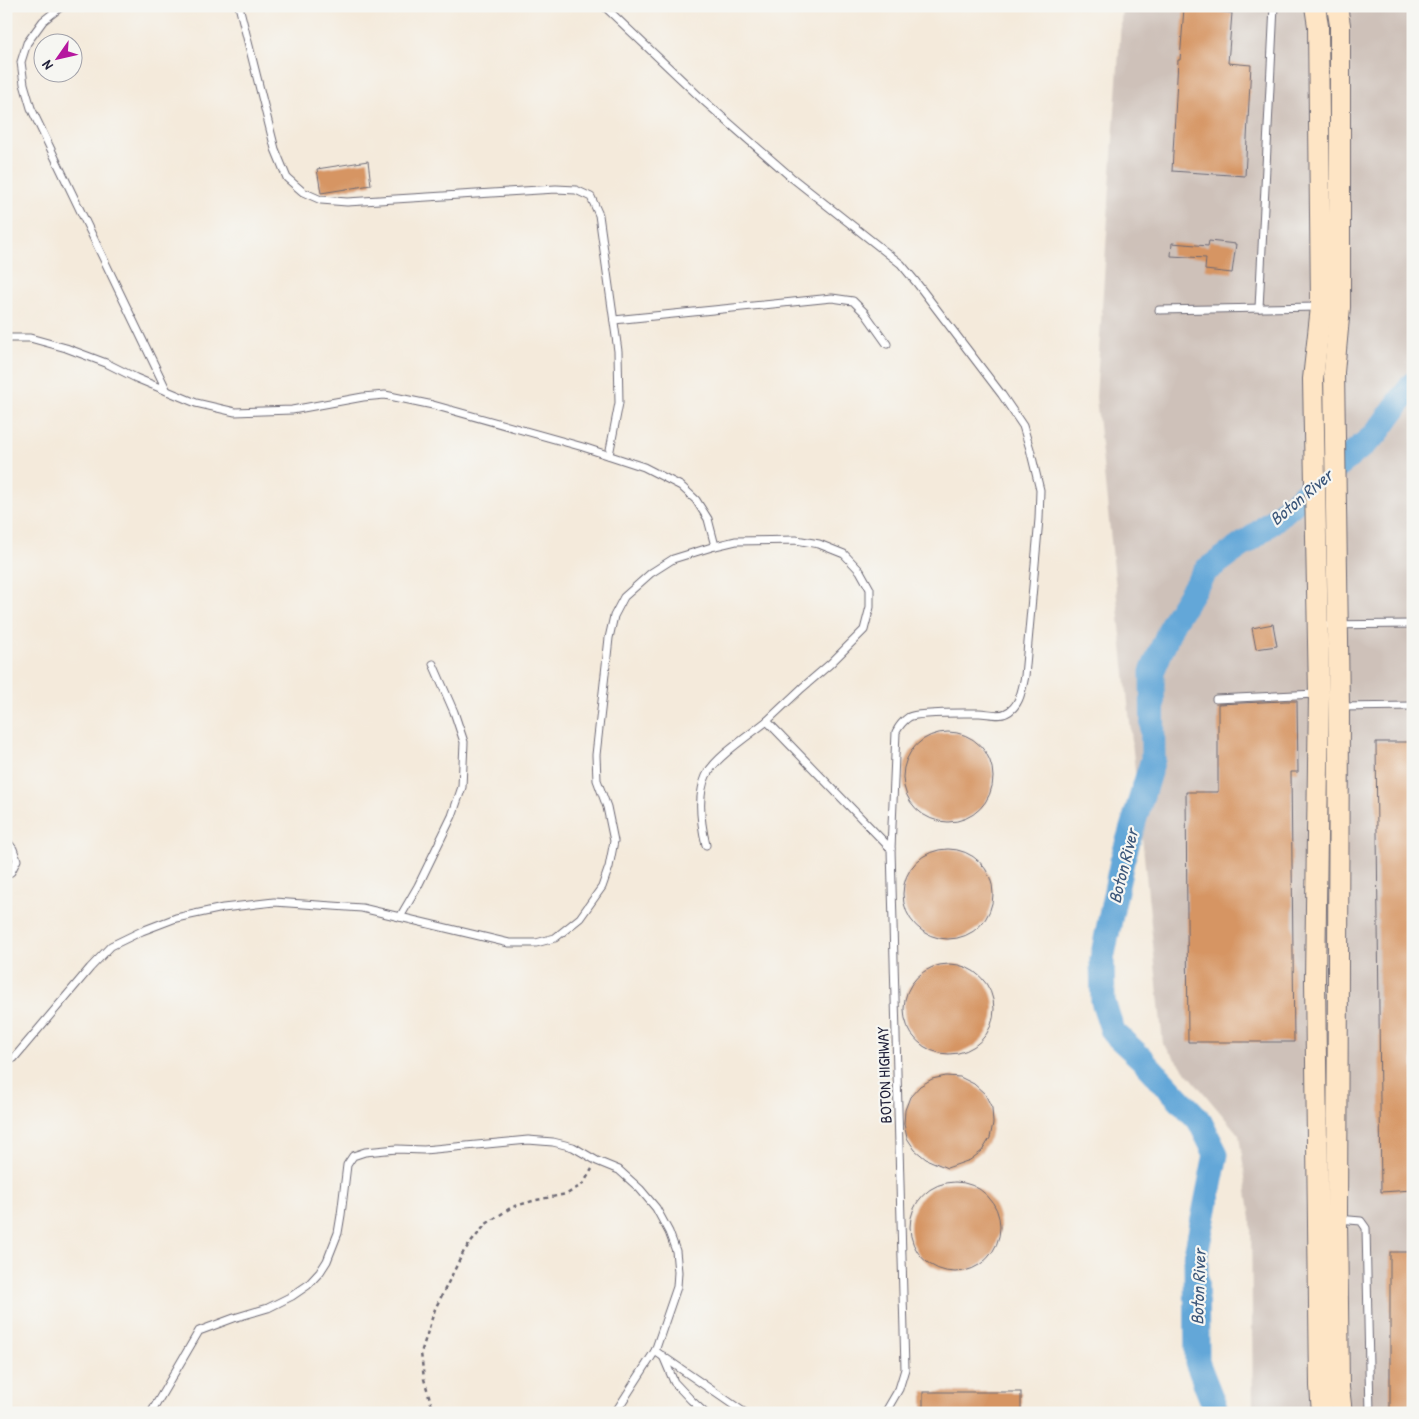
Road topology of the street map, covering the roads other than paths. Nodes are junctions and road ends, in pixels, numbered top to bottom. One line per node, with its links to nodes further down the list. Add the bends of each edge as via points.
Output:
1 (62, 6): 13 (lane, via 43,21 27,43 21,62 24,84 31,108)
2 (239, 6): 10 (lane, via 275,149 286,178 303,192 322,200 347,202 576,190 591,198 598,215)
3 (604, 6): 27 (lane, BOTON HIGHWAY, via 711,108 791,177 901,264 1023,426 1040,490 1021,694 1006,714 921,714 901,724 896,732)
4 (1274, 6): 8 (lane)
5 (1315, 6): 7 (street)
6 (1337, 6): 7 (street, via 1340,24)
7 (1330, 307): 8 (lane); 17 (street, via 1313,379); 18 (street)
8 (1258, 308): 9 (lane)
9 (1158, 310)
10 (614, 320): 12 (lane, via 832,298 853,301); 14 (lane, via 619,403)
11 (6, 338): 13 (lane, via 30,338 66,348)
12 (887, 344)
13 (167, 391): 14 (lane, via 196,403 235,412 292,410 385,395 433,405)
14 (609, 455): 15 (lane, via 644,467 681,486 708,518)
15 (714, 546): 24 (lane, via 736,541 796,540 818,544 844,554 860,571 870,589 870,607 864,630); 29 (lane, via 673,559 651,572 624,597 614,616 596,755 597,780 614,840 610,867 602,887 580,918 555,938 536,943 509,943)
16 (1413, 624): 18 (lane)
17 (1319, 625): 18 (lane); 20 (street)
18 (1339, 625): 23 (street)
19 (433, 664): 29 (lane, via 464,742 462,787 452,816)
20 (1319, 694): 21 (lane); 39 (street, via 1314,979)
21 (1216, 699)
22 (1413, 706): 23 (lane)
23 (1340, 707): 31 (street)
24 (767, 721): 26 (lane, via 720,757 706,775 701,819); 27 (lane)
25 (6, 840): 28 (lane, via 17,860)
26 (706, 845)
27 (891, 848): 38 (lane, BOTON HIGHWAY, via 905,1369 899,1389)
28 (6, 876)
29 (400, 917): 30 (lane, via 362,908 274,902 176,918 111,946 14,1058)
30 (6, 1062)
31 (1337, 1220): 40 (street); 41 (lane, via 1361,1222 1366,1228)
32 (655, 1351): 33 (lane); 34 (lane, via 677,1287 676,1251 656,1208 619,1170 573,1147 528,1140 424,1150 373,1151 353,1156 347,1165 338,1233 320,1272 308,1285 268,1308 199,1330); 35 (lane)
33 (663, 1356): 36 (lane, via 674,1382); 37 (lane)
34 (151, 1413)
35 (615, 1413)
36 (706, 1413)
37 (745, 1413)
38 (885, 1413)
39 (1322, 1413)
40 (1342, 1413)
41 (1370, 1413)

